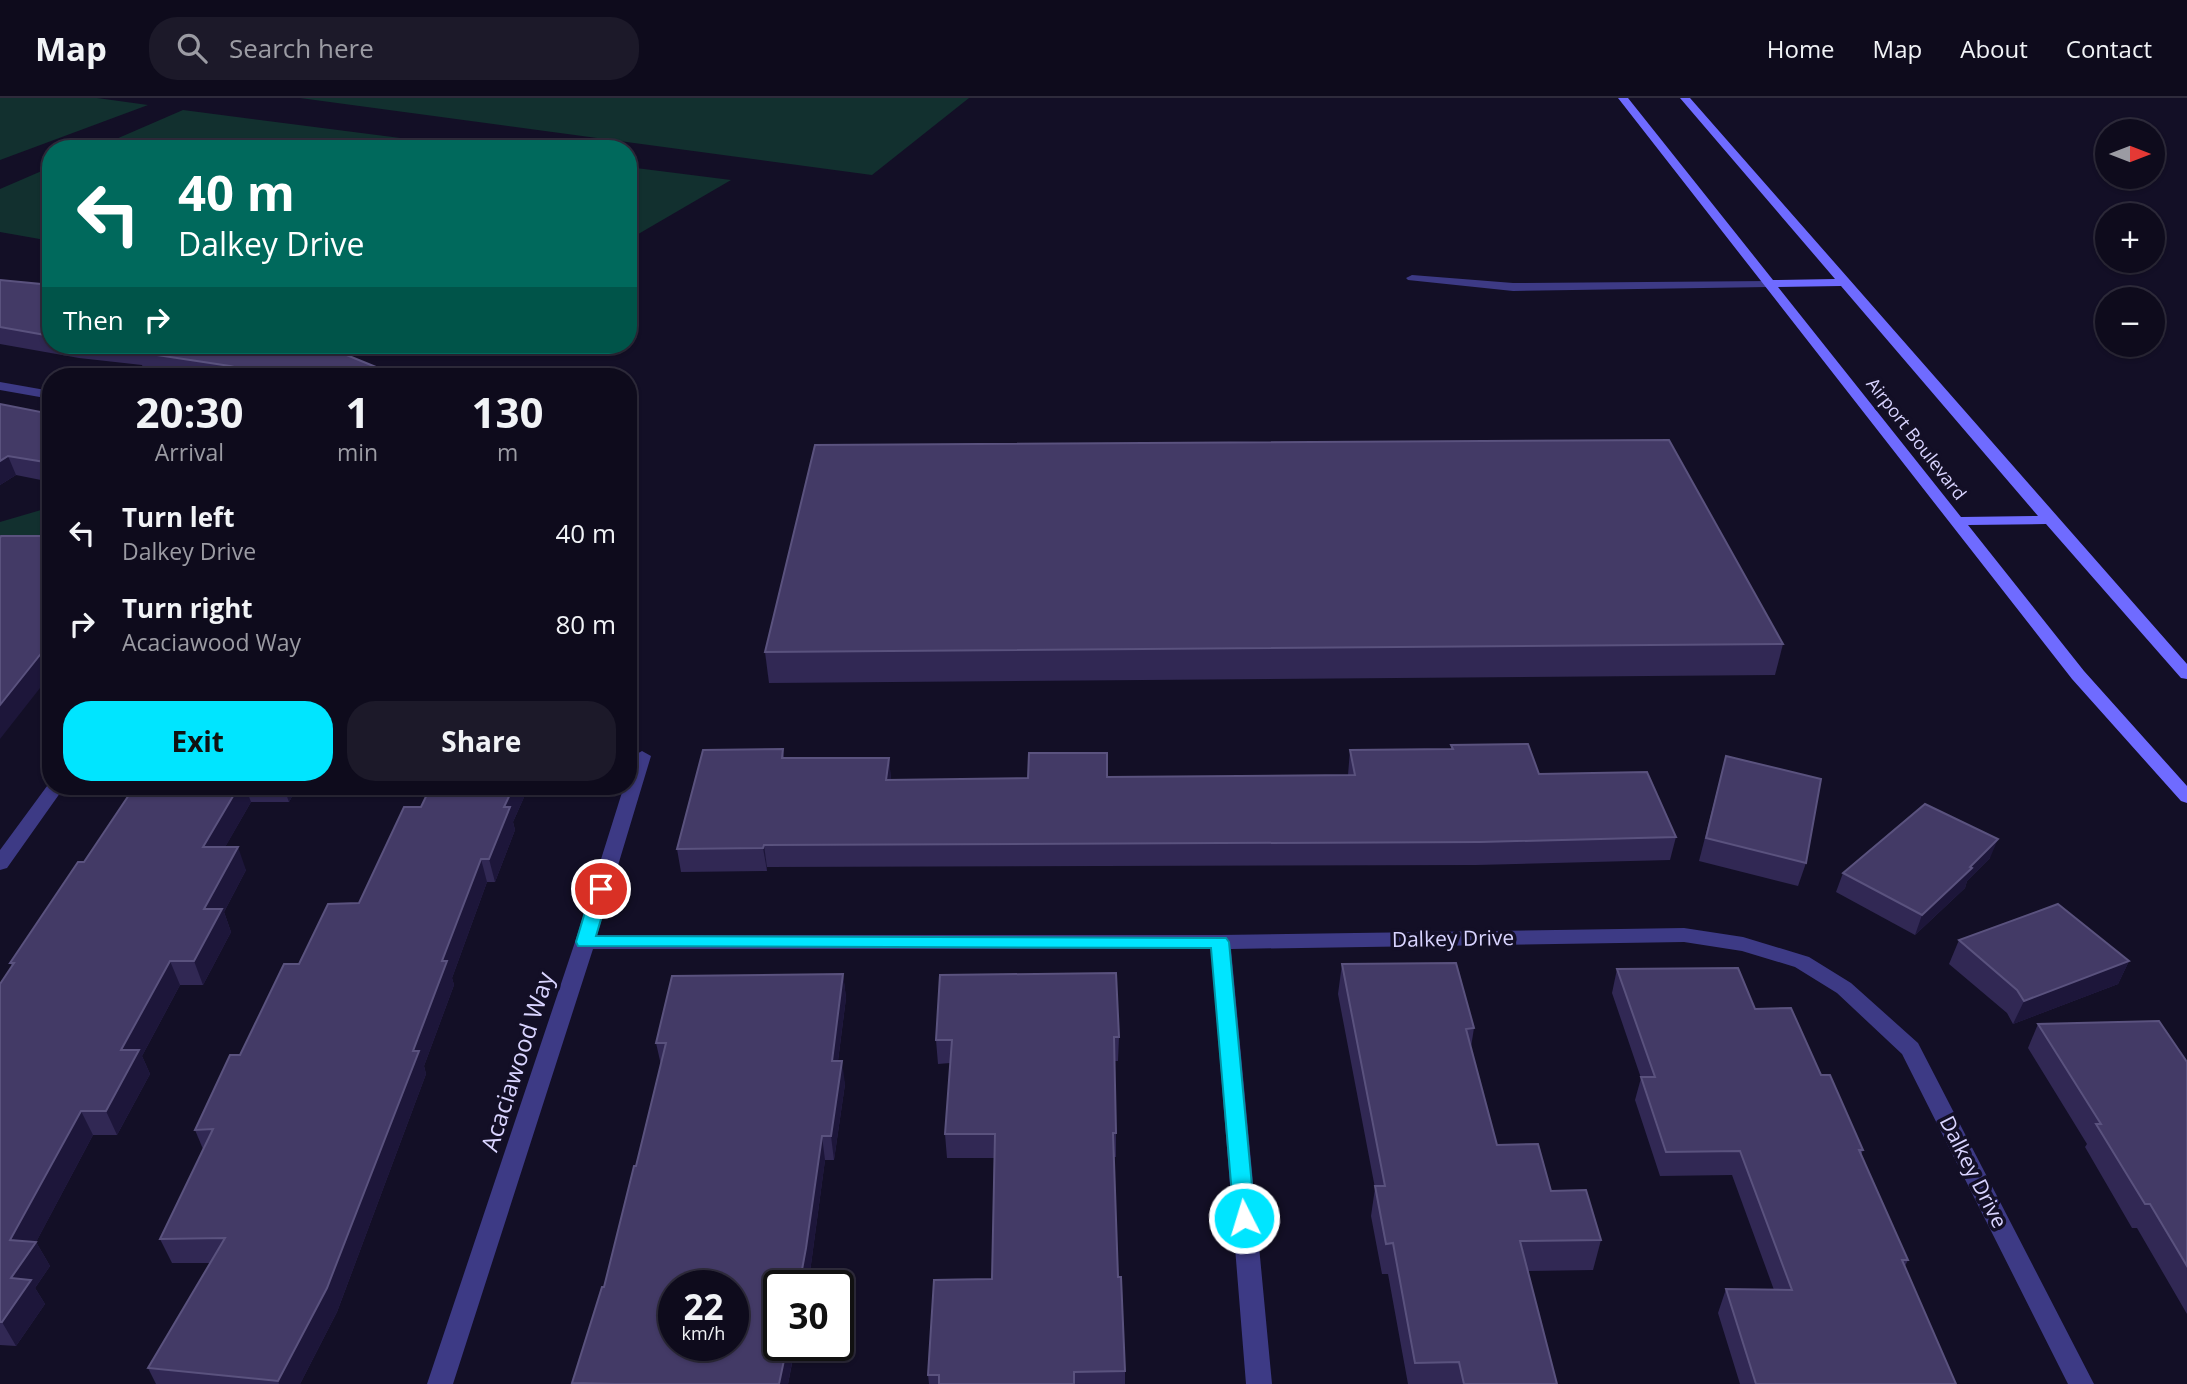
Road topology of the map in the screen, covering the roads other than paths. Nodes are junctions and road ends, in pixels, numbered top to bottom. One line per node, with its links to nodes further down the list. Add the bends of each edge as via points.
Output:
1 (1623, 98): 5 (main road, Airport Boulevard)
2 (1685, 98): 4 (main road)
3 (1412, 278): 5 (street, via 1513,287)
4 (1846, 282): 5 (main road); 8 (main road)
5 (1769, 284): 9 (main road, Airport Boulevard)
6 (0, 386): 7 (street)
7 (42, 393)
8 (2050, 520): 9 (main road); 10 (main road)
9 (1956, 521): 15 (main road, Airport Boulevard, via 2078,675)
10 (2187, 674)
11 (642, 756): 12 (street, Acaciawood Way)
12 (637, 772)
13 (50, 795): 16 (street)
14 (630, 795): 17 (street, Acaciawood Way)
15 (2187, 797)
16 (0, 864)
17 (585, 942): 18 (street, Dalkey Drive); 19 (street, Acaciawood Way)
18 (1220, 942): 20 (street); 21 (street, Dalkey Drive, via 1684,935 1743,944 1802,962 1844,988 1910,1049)
19 (440, 1384)
20 (1259, 1384)
21 (2081, 1384)

